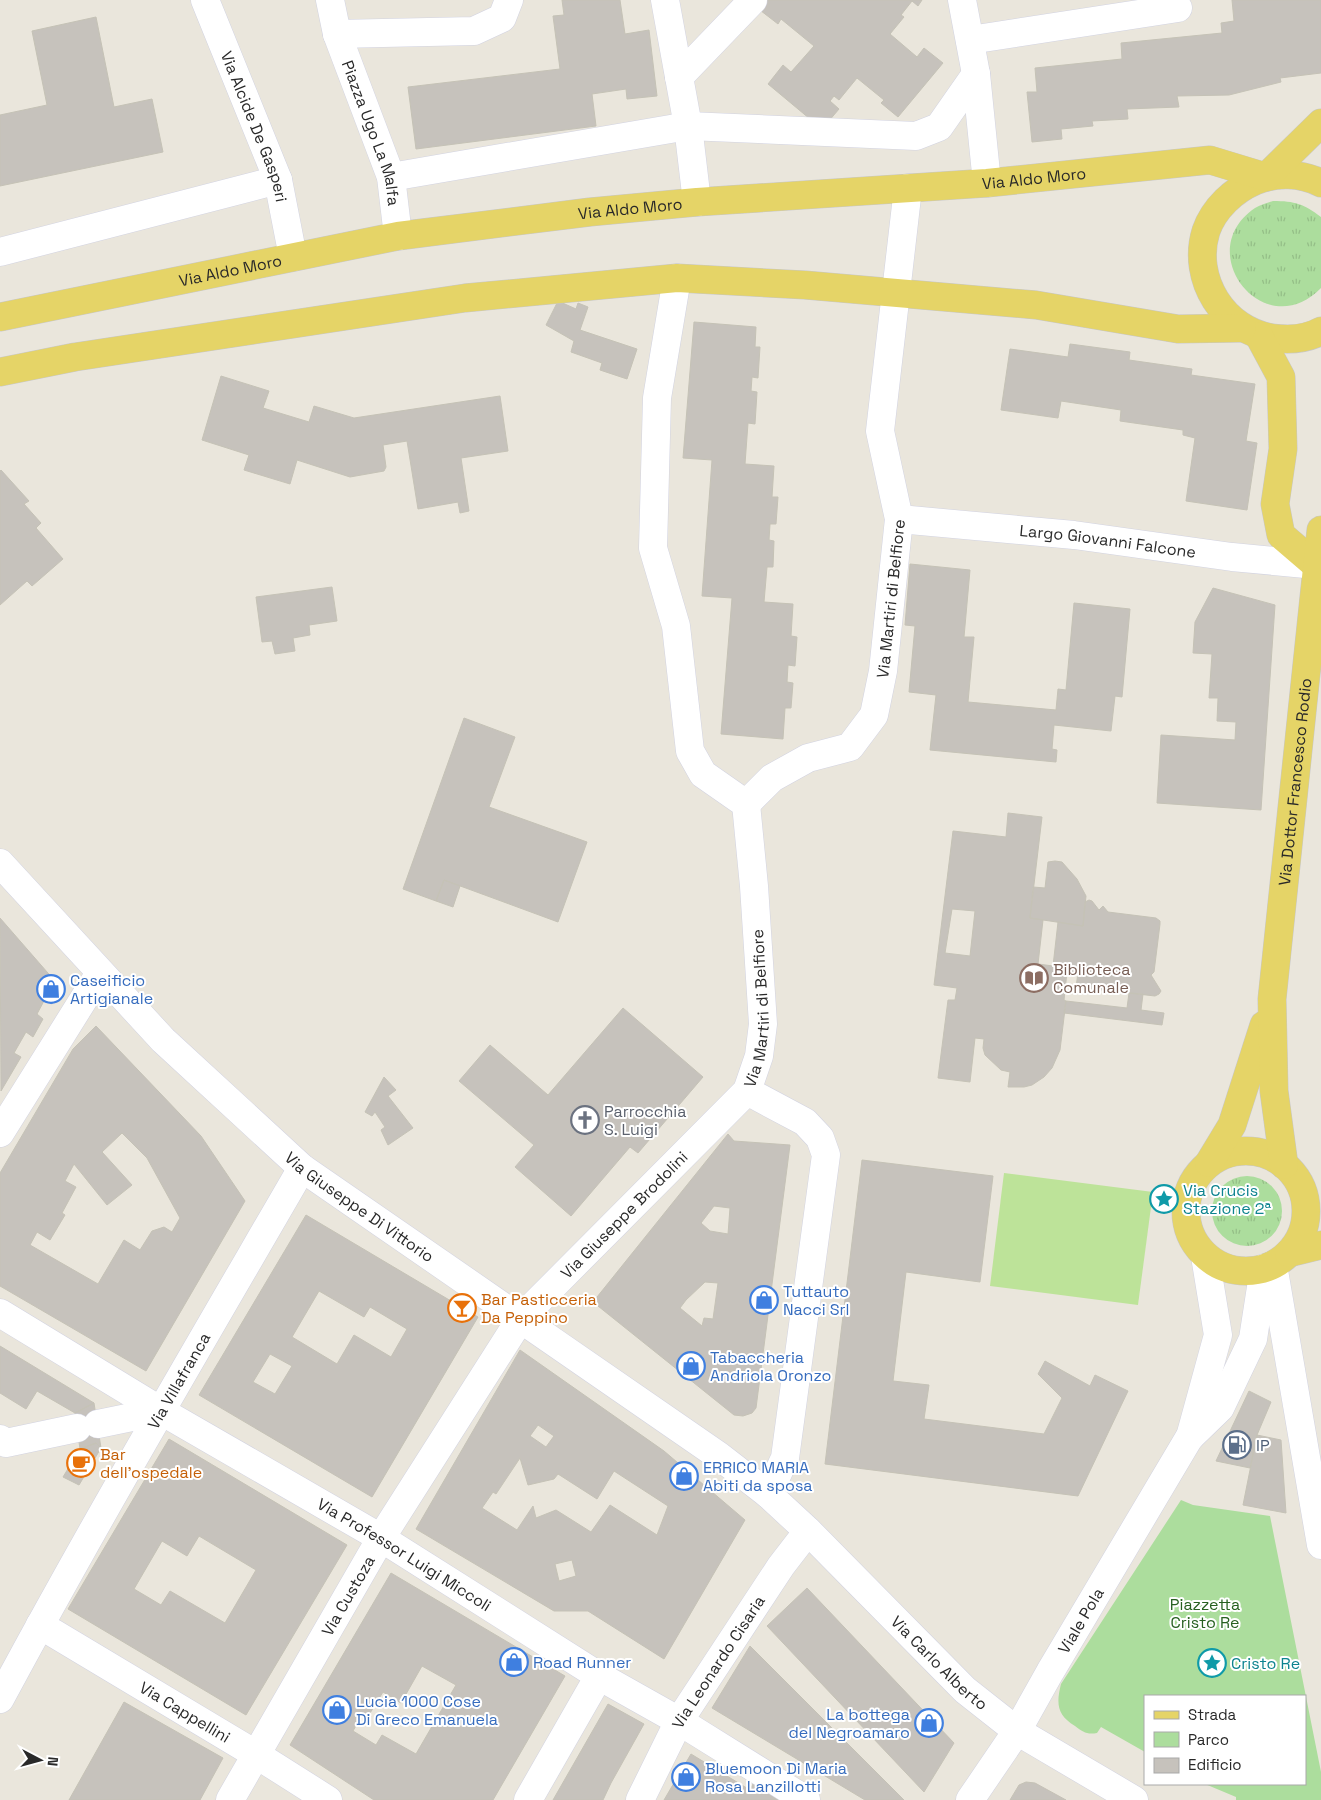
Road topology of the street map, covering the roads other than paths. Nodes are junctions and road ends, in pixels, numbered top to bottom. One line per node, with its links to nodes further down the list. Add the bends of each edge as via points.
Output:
1 (206, 0): 16 (street, Via Alcide De Gasperi)
2 (330, 0): 8 (street, Piazza Ugo La Malfa)
3 (509, 0): 8 (street, via 502,18 474,31)
4 (665, 0): 11 (street)
5 (753, 0): 11 (street)
6 (962, 0): 9 (street)
7 (1178, 8): 9 (street)
8 (337, 34): 14 (street, Piazza Ugo La Malfa)
9 (970, 40): 10 (street)
10 (976, 74): 13 (street, via 939,126 916,136); 17 (street)
11 (679, 77): 13 (street)
12 (1321, 123): 15 (main road)
13 (688, 126): 14 (street); 20 (street)
14 (391, 177): 21 (street, Piazza Ugo La Malfa)
15 (1266, 177): 17 (main road, Via Aldo Moro, via 1210,160); 18 (main road, via 1290,174); 28 (main road, via 1240,188 1220,206 1206,231 1202,258 1207,286 1221,310)
16 (278, 180): 22 (street); 23 (street, Via Alcide De Gasperi)
17 (987, 183): 19 (main road, Via Aldo Moro)
18 (1321, 183)
19 (908, 188): 20 (main road, Via Aldo Moro); 25 (street, Via Martiri di Belfiore)
20 (697, 202): 21 (main road, Via Aldo Moro)
21 (398, 236): 23 (main road, Via Aldo Moro)
22 (0, 252)
23 (293, 257): 26 (main road, Via Aldo Moro)
24 (677, 278): 25 (main road); 29 (main road, via 465,298 76,357); 33 (street, via 657,398 653,548 676,626 690,752 703,774)
25 (895, 294): 28 (main road, via 1036,305 1178,329); 30 (street, Via Martiri di Belfiore, via 880,431)
26 (0, 317)
27 (1321, 331): 28 (main road, via 1287,340)
28 (1250, 332): 32 (main road, via 1282,377 1282,449 1275,504 1281,535)
29 (0, 372)
30 (899, 519): 32 (street, Largo Giovanni Falcone, via 1074,535); 33 (street, Via Martiri di Belfiore, via 883,671 874,715 850,747 808,758 772,778)
31 (1321, 530): 32 (main road, Via Dottor Francesco Rodio)
32 (1316, 565): 36 (main road, Via Dottor Francesco Rodio)
33 (746, 804): 37 (street, Via Martiri di Belfiore, via 763,1024 759,1056)
34 (0, 863): 35 (street, Via Giuseppe Di Vittorio)
35 (100, 973): 38 (street); 40 (street, Via Giuseppe Di Vittorio, via 163,1040)
36 (1272, 999): 39 (main road, Via Dottor Francesco Rodio, via 1232,1126); 41 (main road, Via Dottor Francesco Rodio, via 1274,1091)
37 (747, 1091): 47 (street, Via Giuseppe Brodolini); 51 (street, Via Martiri di Belfiore, via 805,1122 820,1138 826,1155 785,1458)
38 (0, 1133)
39 (1209, 1163): 41 (main road, via 1227,1154 1247,1151 1266,1154); 44 (main road, via 1195,1178 1187,1198 1186,1219 1192,1239)
40 (302, 1168): 47 (street, Via Giuseppe Di Vittorio); 48 (street, Via Villafranca)
41 (1290, 1171): 42 (main road); 45 (main road, via 1304,1196 1306,1216 1300,1236)
42 (1321, 1197)
43 (1321, 1245): 45 (main road)
44 (1205, 1256): 45 (main road, via 1218,1265 1249,1272); 49 (street, Viale Pola, via 1218,1335)
45 (1275, 1262): 49 (street, Viale Pola, via 1253,1339 1220,1408); 54 (street)
46 (0, 1313): 48 (street, Via Professor Luigi Miccoli)
47 (521, 1318): 51 (street, Via Giuseppe Di Vittorio); 53 (street, Via Custoza)
48 (161, 1411): 50 (street); 53 (street, Via Professor Luigi Miccoli); 55 (street, Via Villafranca)
49 (1190, 1438): 59 (street, Viale Pola)
50 (2, 1442)
51 (768, 1494): 52 (street, Via Carlo Alberto)
52 (808, 1531): 58 (street, Via Leonardo Cisaria, via 781,1566); 59 (street, Via Carlo Alberto, via 965,1690)
53 (381, 1538): 56 (street, Via Professor Luigi Miccoli); 60 (street, Via Custoza)
54 (1321, 1545)
55 (40, 1624): 57 (street, Via Villafranca); 60 (street, Via Cappellini)
56 (599, 1676): 58 (street, Via Professor Luigi Miccoli); 63 (street)
57 (0, 1699)
58 (679, 1720): 64 (street, Via Leonardo Cisaria); 65 (street, Via Professor Luigi Miccoli)
59 (1017, 1731): 66 (street, Viale Pola); 67 (street, Via Carlo Alberto)
60 (257, 1755): 61 (street, Via Custoza); 62 (street, Via Cappellini)
61 (230, 1800)
62 (328, 1800)
63 (528, 1800)
64 (640, 1800)
65 (806, 1800)
66 (970, 1800)
67 (1134, 1800)

